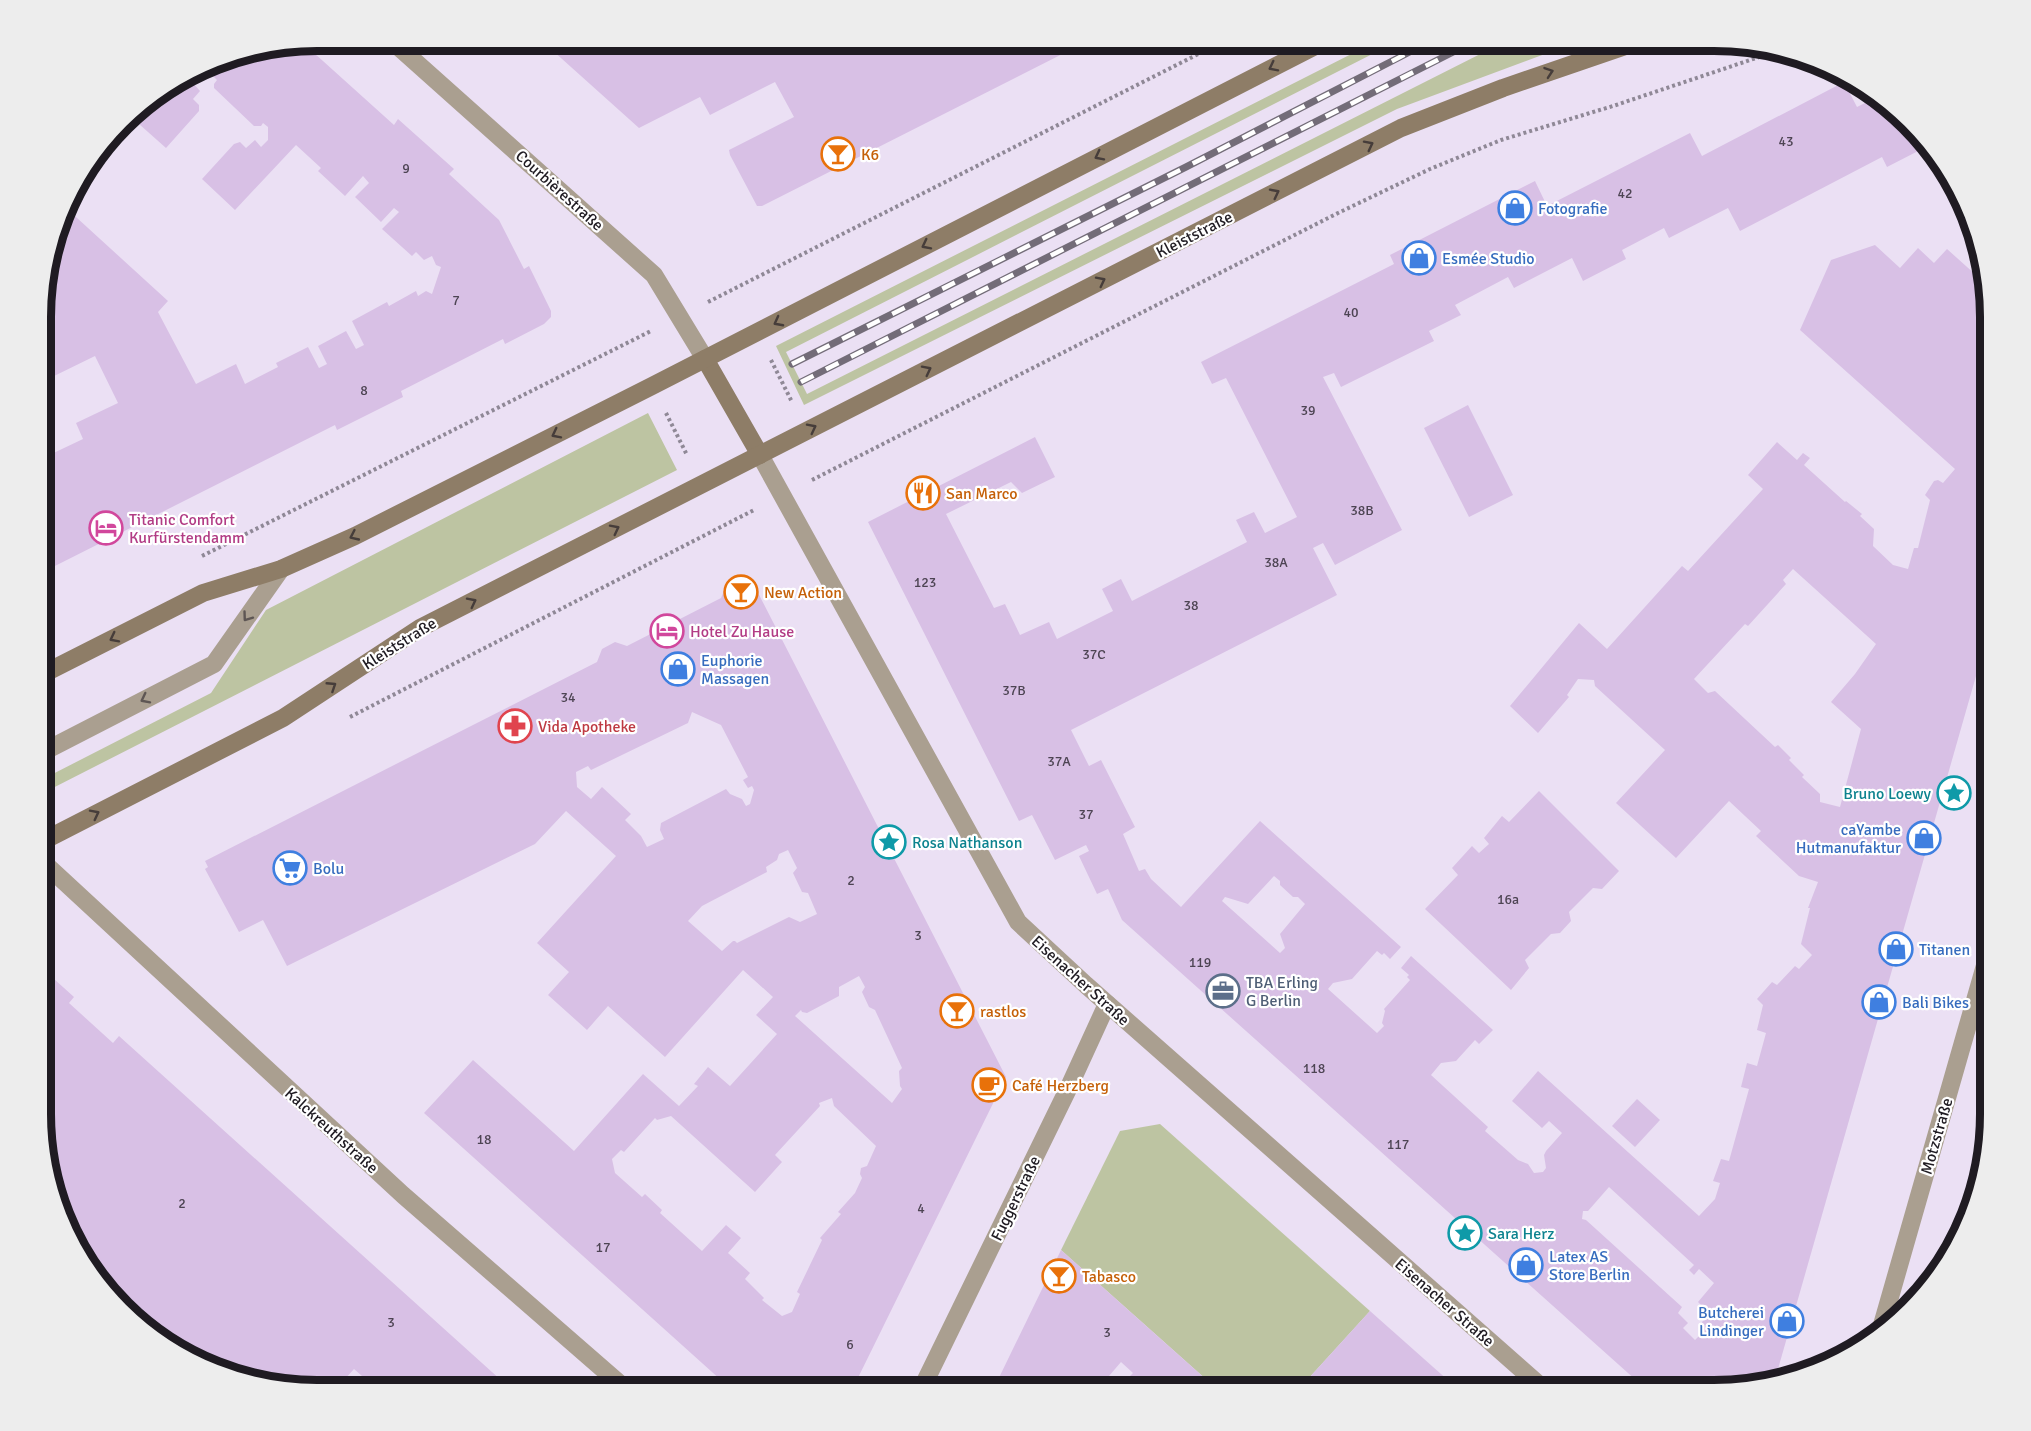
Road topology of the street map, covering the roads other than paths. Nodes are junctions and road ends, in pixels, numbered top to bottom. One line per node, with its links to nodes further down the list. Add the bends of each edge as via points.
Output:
1 (404, 51): 4 (street, Courbièrestraße, via 654,275)
2 (1306, 51): 4 (main road, one-way to 4)
3 (1611, 51): 5 (main road, Kleiststraße, one-way to 3, via 1401,128)
4 (705, 359): 5 (main road); 6 (main road, one-way to 6)
5 (760, 455): 9 (main road, Kleiststraße, one-way to 5, via 283,718 420,628); 12 (street, Eisenacher Straße, via 1018,922)
6 (281, 569): 7 (main road, one-way to 7, via 203,593); 8 (street, one-way to 8, via 214,664)
7 (51, 670)
8 (51, 748)
9 (51, 837)
10 (51, 869): 14 (street, Kalckreuthstraße, via 403,1195)
11 (1980, 983): 13 (street, Motzstraße)
12 (1107, 1004): 15 (street, Fuggerstraße); 16 (street, Eisenacher Straße)
13 (1884, 1318)
14 (616, 1380)
15 (926, 1380)
16 (1534, 1380)

